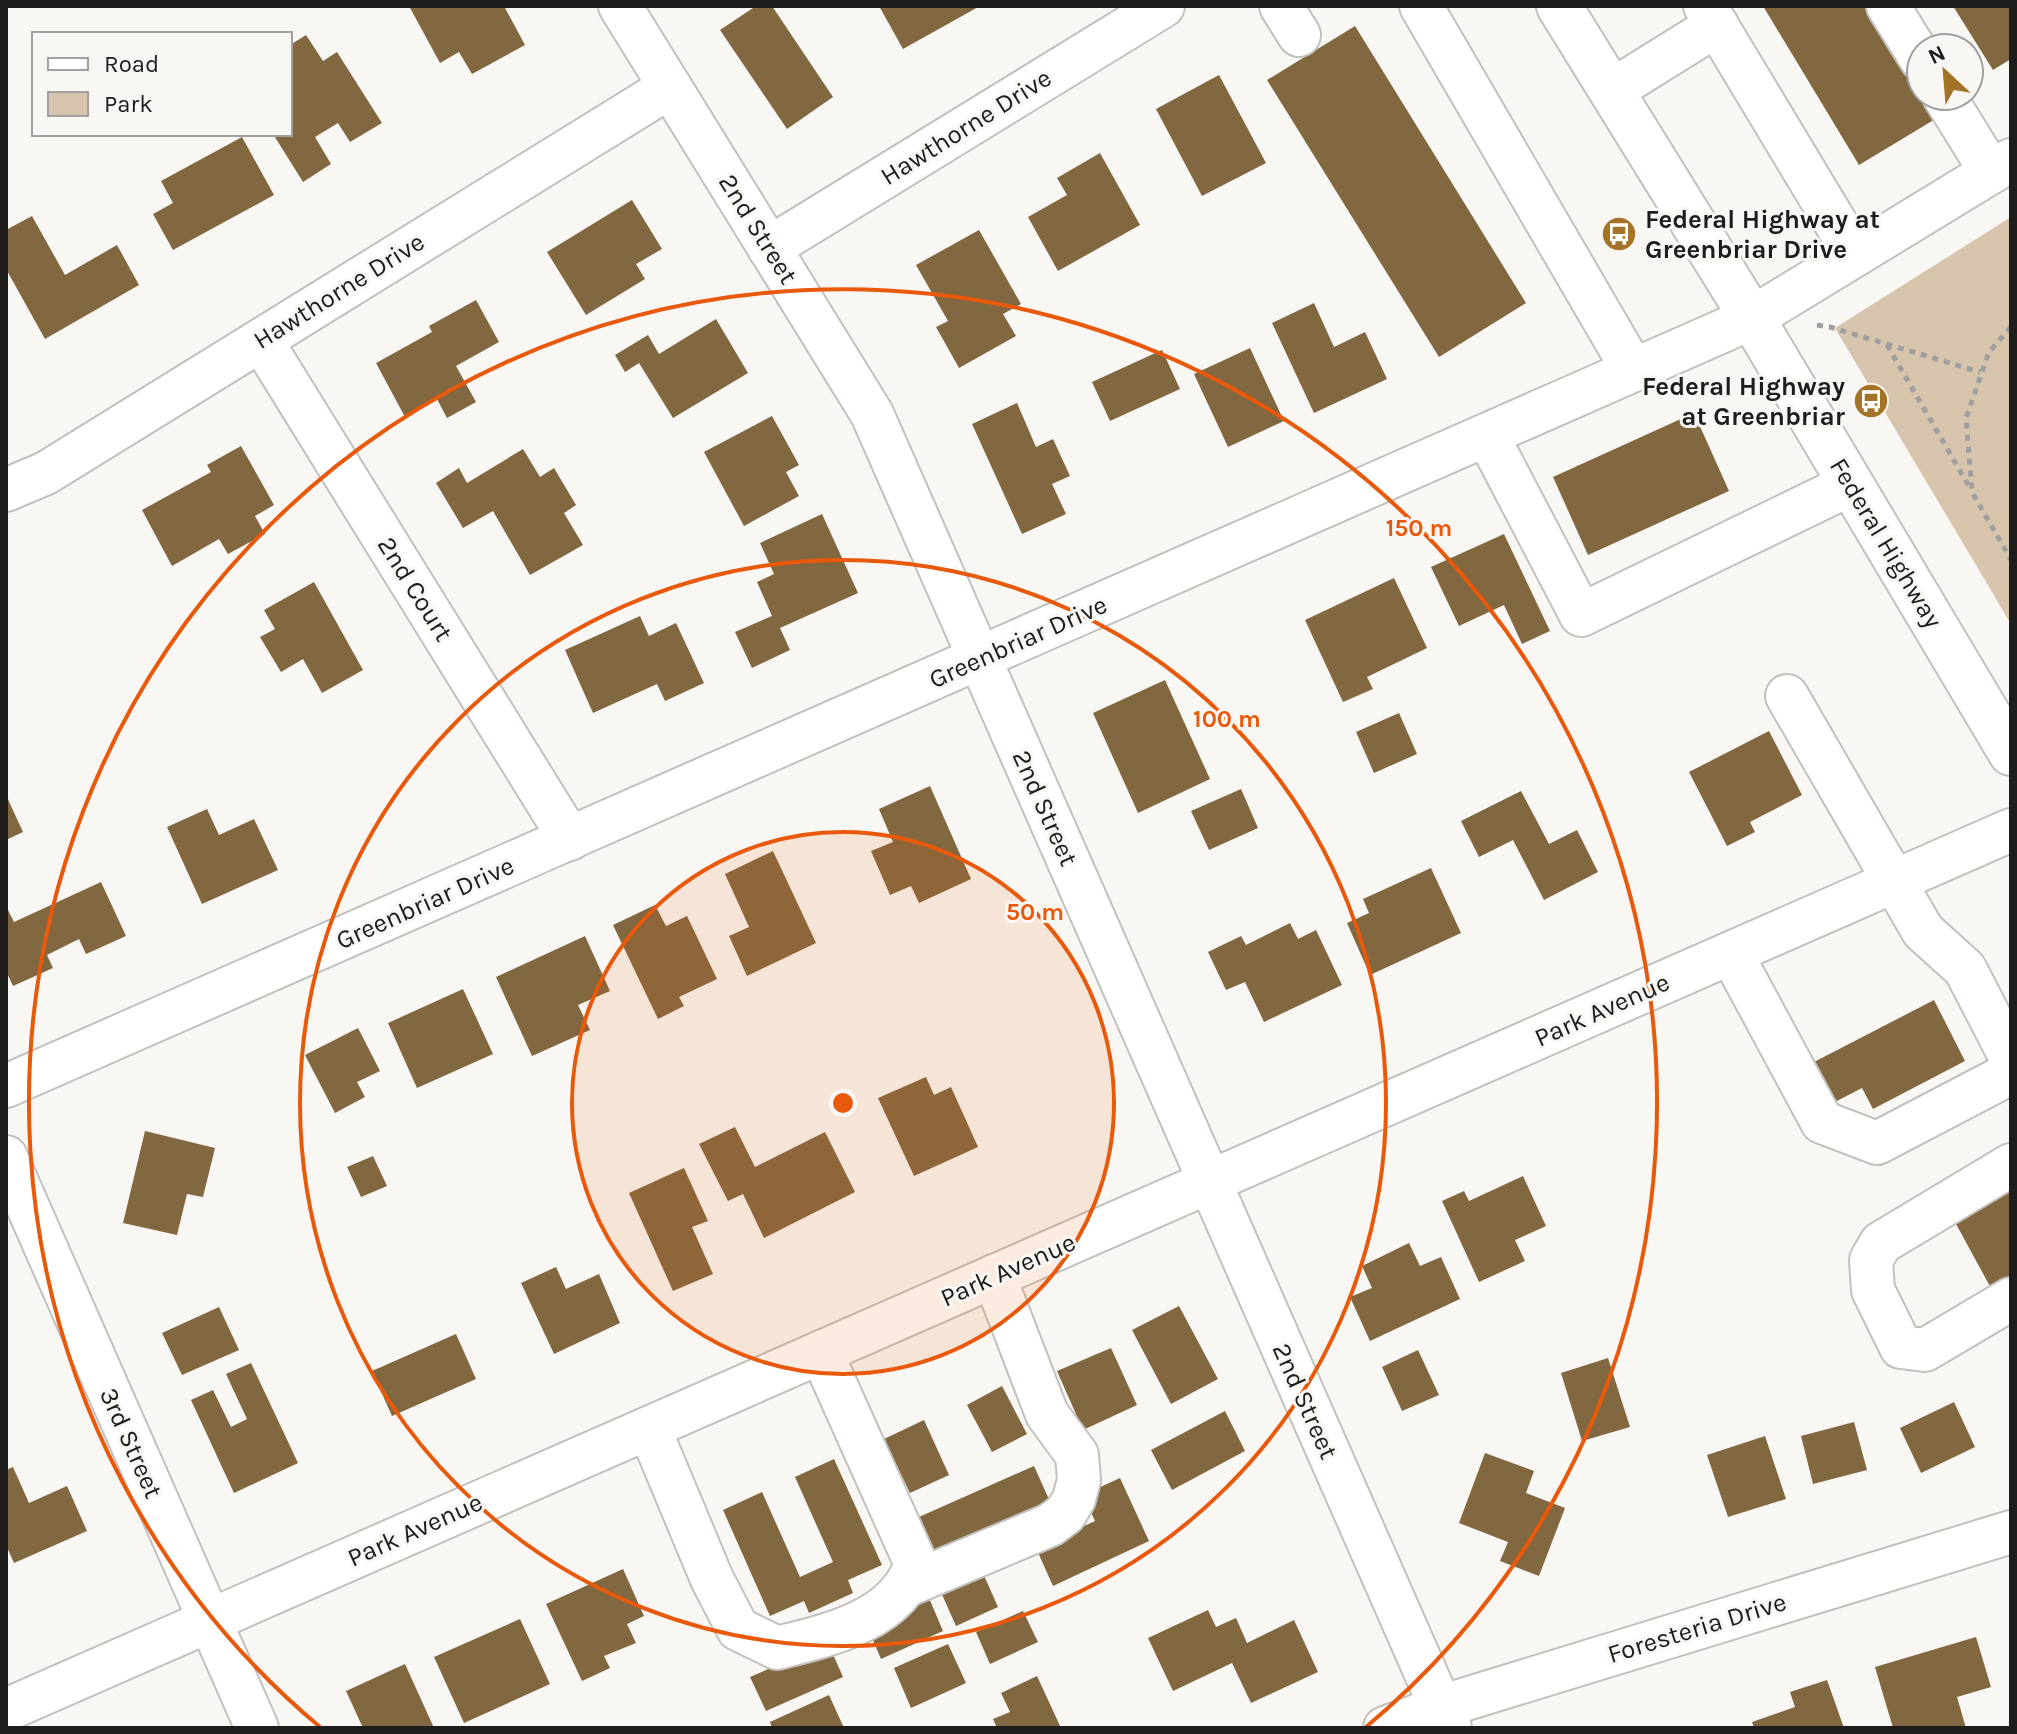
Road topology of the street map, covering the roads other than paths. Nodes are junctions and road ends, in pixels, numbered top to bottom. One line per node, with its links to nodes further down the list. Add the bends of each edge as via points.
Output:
1 (620, 6): 8 (street, 2nd Street)
2 (1163, 6): 12 (street, Hawthorne Drive)
3 (1421, 6): 16 (street)
4 (1559, 6): 9 (main road, Federal Highway)
5 (1888, 6): 7 (street)
6 (1711, 16): 9 (street); 13 (street)
7 (1905, 33)
8 (670, 87): 12 (street, 2nd Street); 15 (street, Hawthorne Drive)
9 (1611, 91): 14 (main road, Federal Highway)
10 (1957, 112): 11 (street)
11 (2001, 166): 13 (street, Greenbriar Drive)
12 (769, 248): 20 (street, 2nd Street, via 872,414)
13 (1855, 255): 14 (street, Greenbriar Drive)
14 (1752, 318): 16 (street, Greenbriar Drive); 18 (main road, Federal Highway)
15 (261, 340): 19 (street, Hawthorne Drive, via 46,473); 24 (street, 2nd Court)
16 (1633, 370): 17 (street, Greenbriar Drive)
17 (1487, 435): 18 (street, via 1581,615); 20 (street, Greenbriar Drive)
18 (1851, 484): 22 (main road, Federal Highway)
19 (6, 490)
20 (980, 659): 24 (street, Greenbriar Drive); 32 (street, 2nd Street)
21 (1787, 696): 25 (street)
22 (2011, 753)
23 (2011, 830): 25 (street, Park Avenue)
24 (570, 839): 29 (street, Greenbriar Drive)
25 (1895, 881): 26 (street, Park Avenue); 27 (street, via 1923,931 1965,969)
26 (1731, 953): 28 (street, via 1822,1122 1877,1143); 32 (street, Park Avenue)
27 (2011, 1058)
28 (2011, 1073)
29 (6, 1086)
30 (6, 1157): 39 (street, 3rd Street)
31 (2011, 1165): 34 (street, via 1881,1243 1871,1260 1873,1290 1901,1347 1925,1350)
32 (1209, 1182): 33 (street, Park Avenue); 41 (street, 2nd Street)
33 (994, 1276): 35 (street, Park Avenue); 38 (street, via 1047,1414 1077,1455 1074,1499 1050,1525)
34 (2011, 1299)
35 (821, 1352): 36 (street, Park Avenue); 38 (street, via 916,1564)
36 (649, 1428): 38 (street, via 738,1629 777,1648 837,1634 886,1608); 39 (street, Park Avenue)
37 (2011, 1532): 41 (street, Foresteria Drive)
38 (910, 1584)
39 (209, 1621): 40 (street, Park Avenue); 42 (street, 3rd Street)
40 (6, 1710)
41 (1445, 1717): 43 (street, Foresteria Drive)
42 (257, 1728)
43 (1385, 1728)

